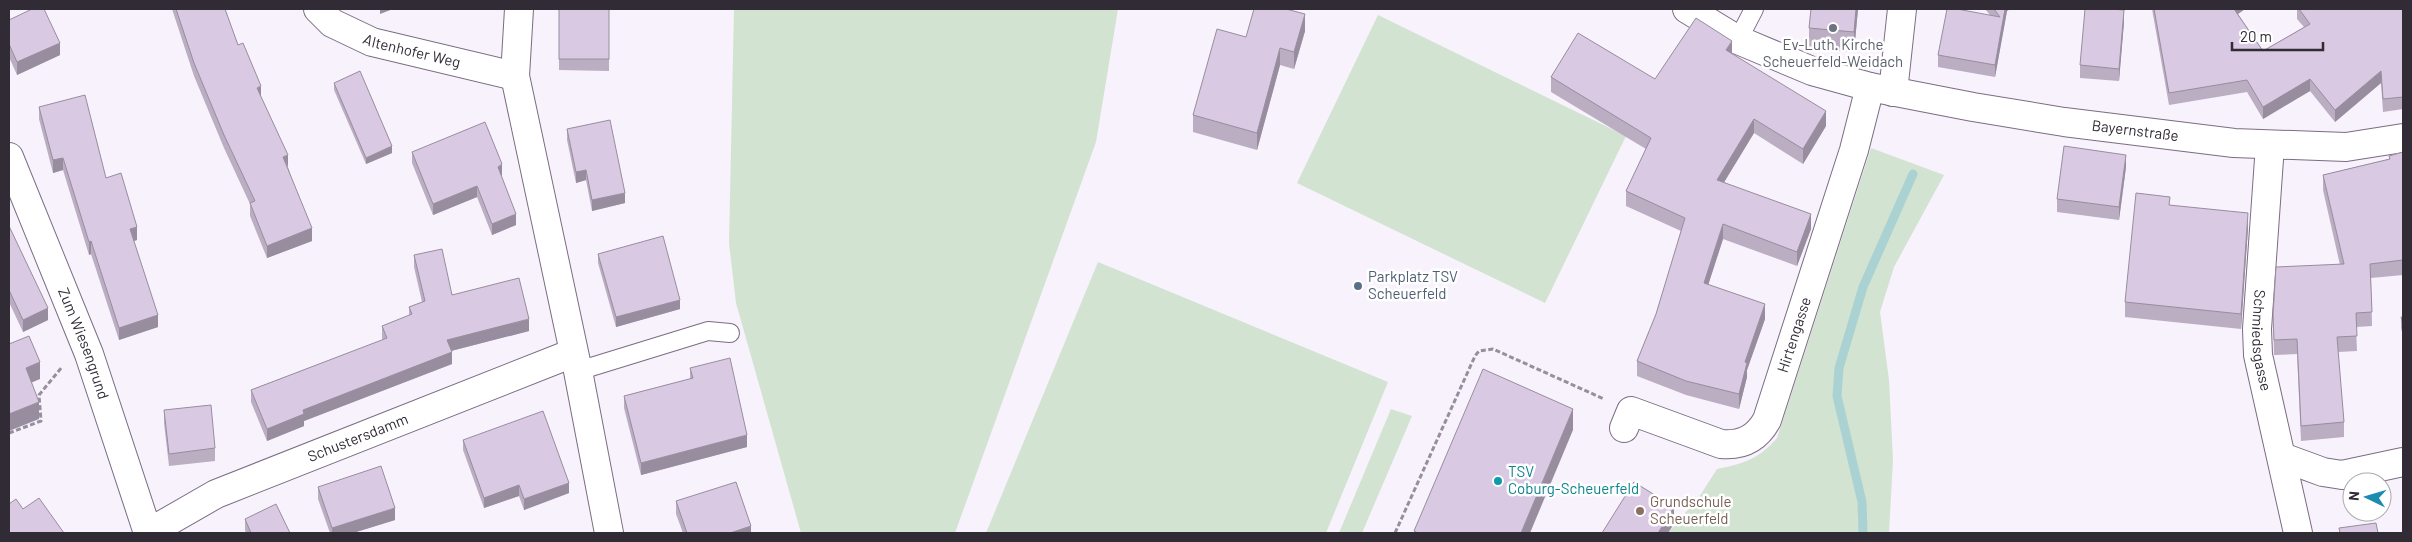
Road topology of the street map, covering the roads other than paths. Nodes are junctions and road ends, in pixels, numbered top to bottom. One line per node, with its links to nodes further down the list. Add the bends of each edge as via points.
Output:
1 (318, 9): 7 (street, Altenhofer Weg, via 332,23 372,42)
2 (519, 9): 7 (street)
3 (1687, 9): 6 (street, Bayernstraße)
4 (1754, 9): 6 (lane)
5 (1902, 9): 8 (street, Hirtengasse)
6 (1738, 40): 8 (street, Bayernstraße, via 1812,71)
7 (515, 76): 13 (street)
8 (1881, 90): 10 (street, Bayernstraße, via 2064,122); 14 (street, Hirtengasse, via 1854,150 1767,420 1760,432 1734,445 1720,444)
9 (2403, 138): 10 (street, Bayernstraße, via 2346,147)
10 (2270, 145): 15 (street, Schmiedsgasse, via 2257,329 2258,355)
11 (9, 157): 17 (street, Zum Wiesengrund, via 89,354)
12 (730, 333): 13 (lane, via 708,331)
13 (575, 362): 17 (street, Schustersdamm, via 216,494); 18 (street)
14 (1627, 420)
15 (2282, 457): 16 (street, via 2323,472 2342,475); 19 (street, Schmiedsgasse)
16 (2403, 462)
17 (148, 533)
18 (609, 533)
19 (2298, 533)

